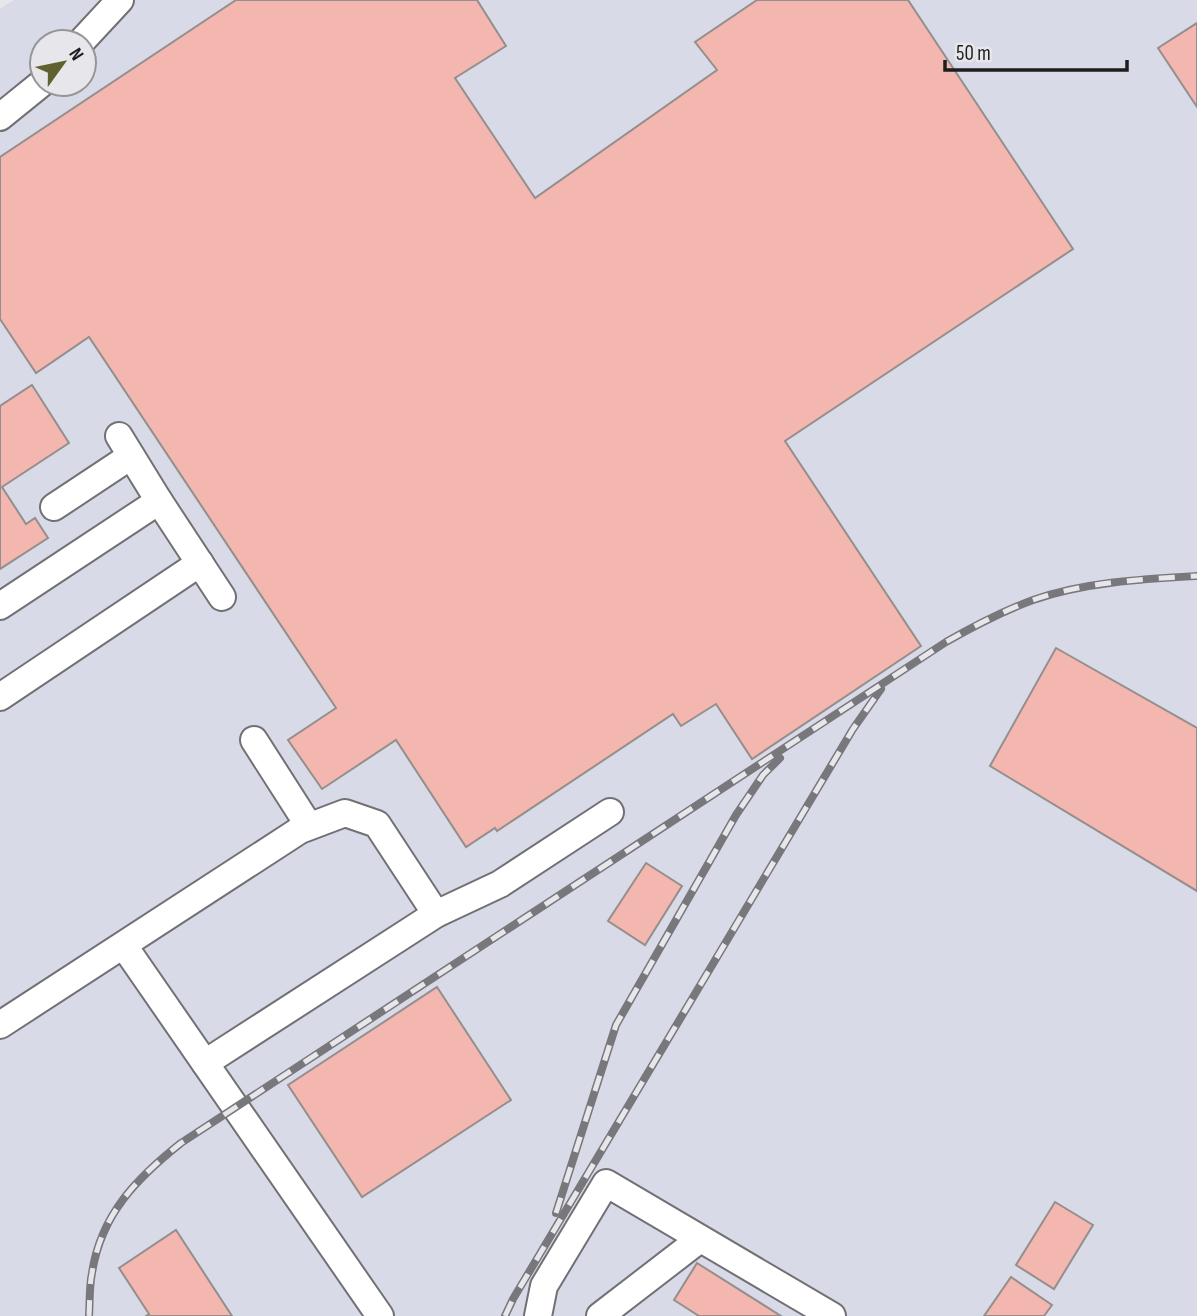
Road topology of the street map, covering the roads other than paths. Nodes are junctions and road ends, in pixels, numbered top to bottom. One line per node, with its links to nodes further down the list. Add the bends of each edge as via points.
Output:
1 (120, 0): 2 (lane)
2 (94, 28)
3 (28, 94): 4 (lane)
4 (0, 117)
5 (159, 500): 6 (lane, via 125,446); 7 (lane); 9 (lane)
6 (54, 507)
7 (200, 563): 8 (lane); 10 (lane)
8 (222, 597)
9 (0, 606)
10 (0, 697)
11 (254, 740): 13 (lane)
12 (610, 812): 14 (lane, via 500,884)
13 (309, 826): 14 (lane, via 345,813 377,824); 15 (lane)
14 (436, 914): 17 (lane)
15 (124, 946): 16 (lane); 17 (lane)
16 (0, 1025)
17 (205, 1063): 19 (lane)
18 (700, 1239): 20 (lane, via 606,1184 544,1286); 21 (lane); 22 (lane)
19 (380, 1316)
20 (538, 1316)
21 (600, 1316)
22 (832, 1316)

